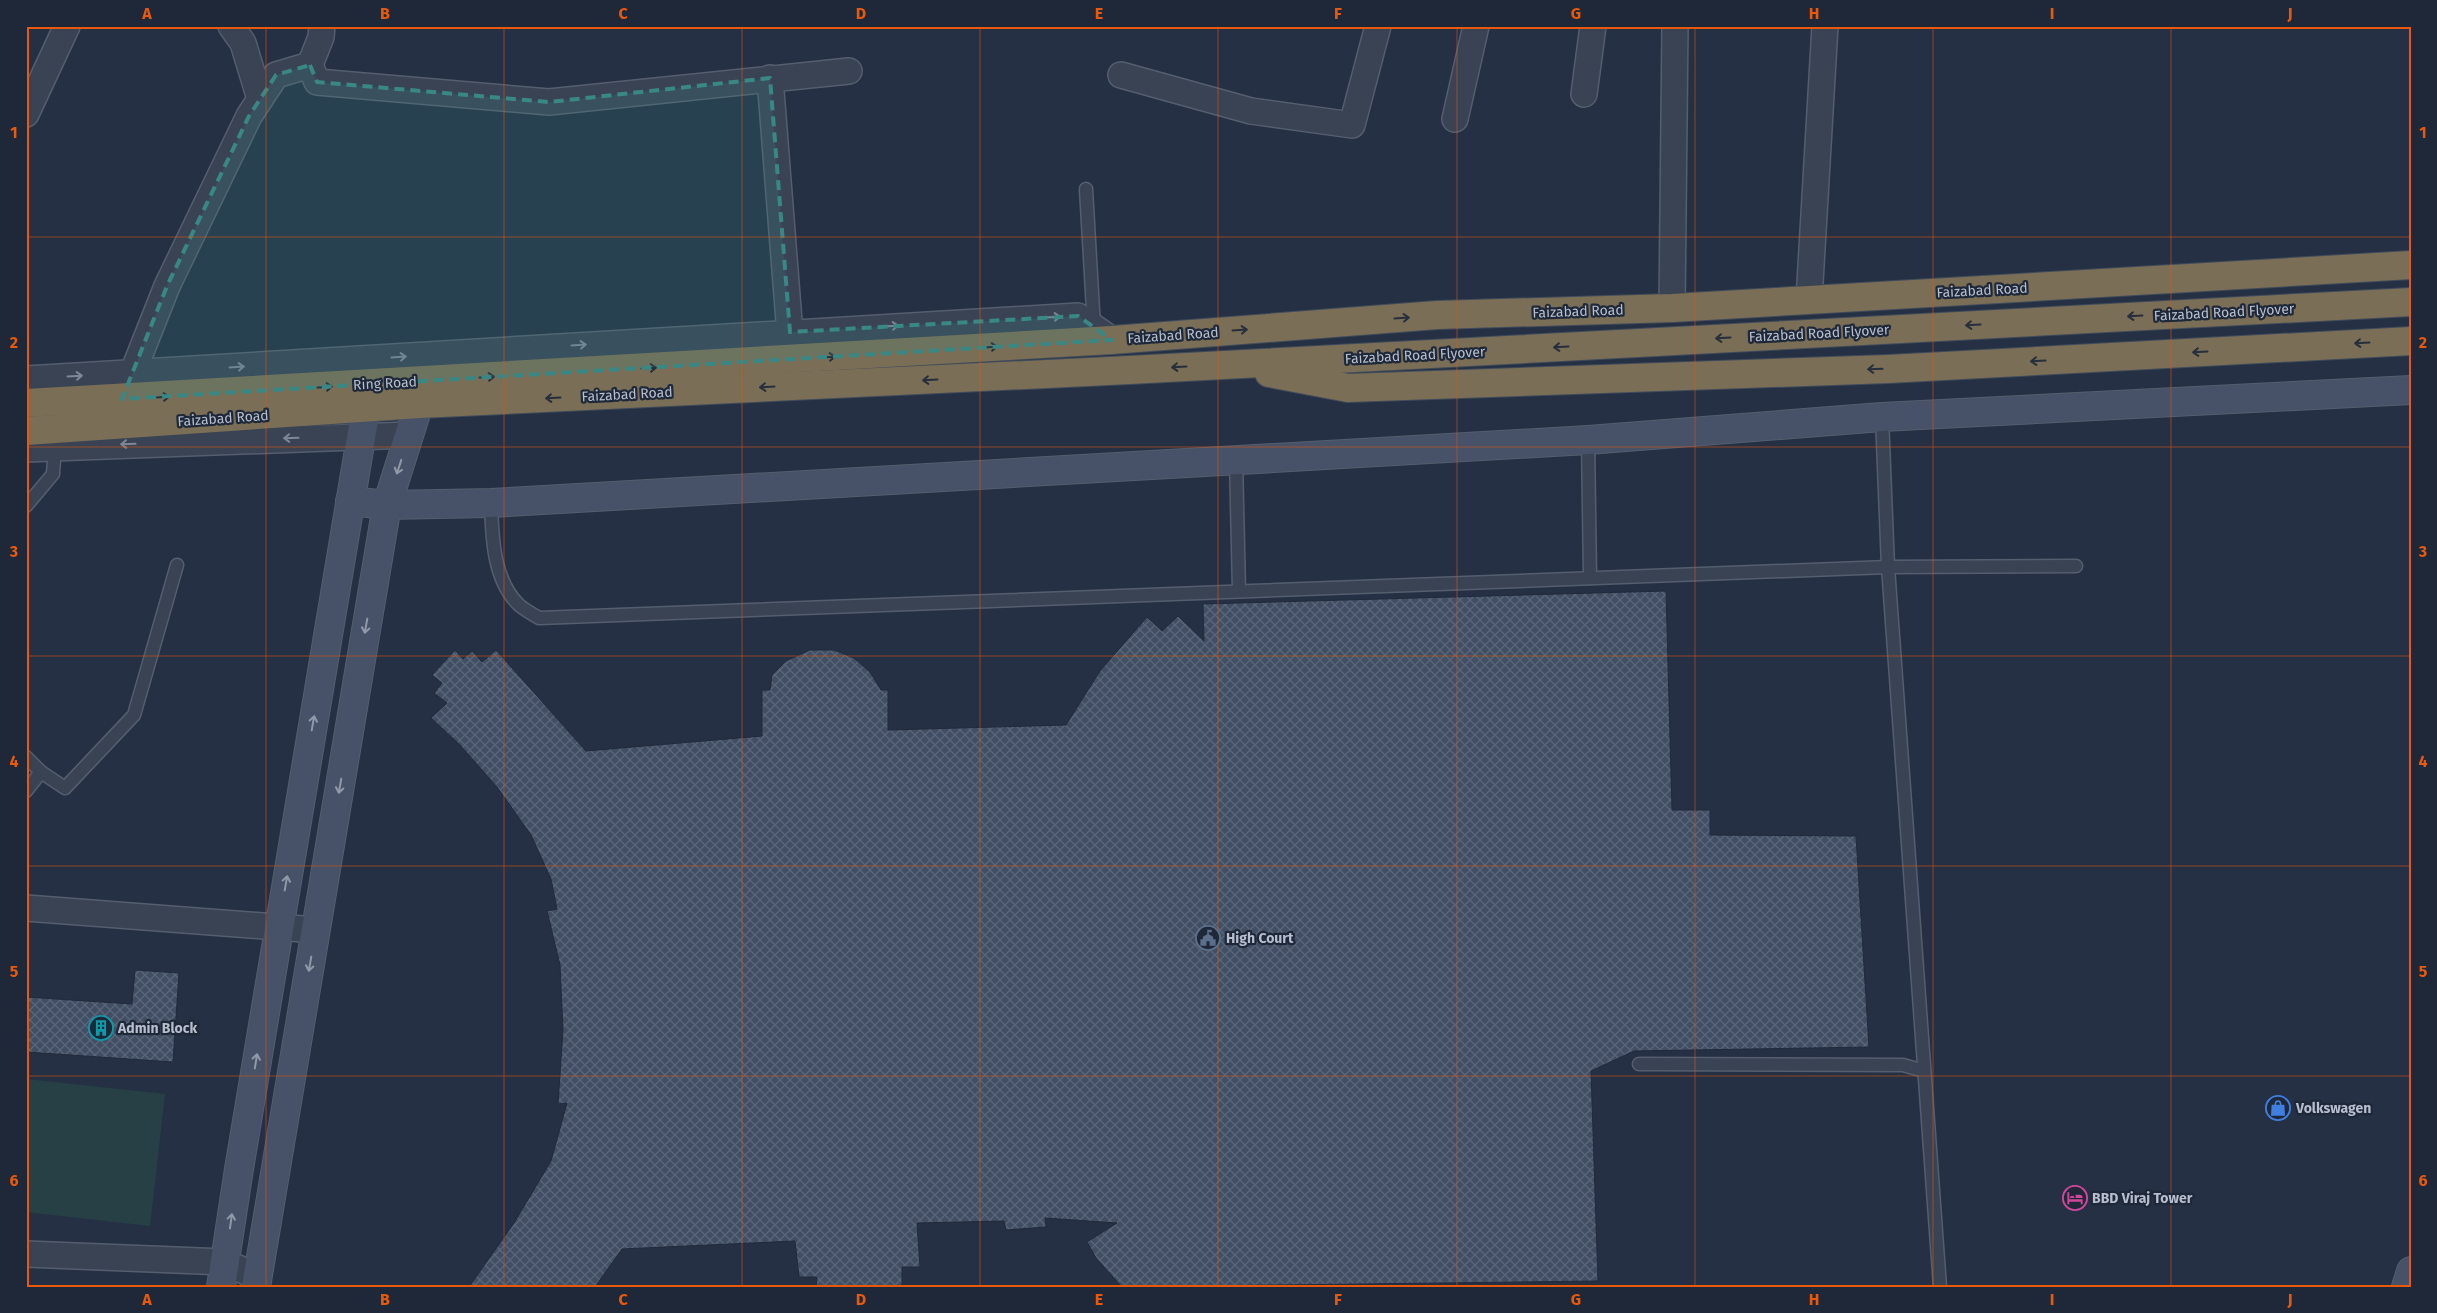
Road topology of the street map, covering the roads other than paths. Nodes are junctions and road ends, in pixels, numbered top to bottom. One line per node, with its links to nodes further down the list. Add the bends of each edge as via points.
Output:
1 (67, 26): 15 (street)
2 (231, 26): 14 (street, via 243,43)
3 (322, 26): 9 (street)
4 (1378, 26): 11 (street, via 1352,125 1252,111)
5 (1476, 26): 16 (street)
6 (1593, 26): 13 (street)
7 (1675, 26): 21 (street)
8 (1825, 26): 19 (street)
9 (310, 65): 12 (street, via 318,82 549,102); 14 (street, via 276,75)
10 (848, 71): 12 (street)
11 (1121, 75)
12 (770, 78): 24 (street)
13 (1584, 94)
14 (260, 99): 27 (street, via 167,286)
15 (26, 114)
16 (1455, 119)
17 (1086, 189): 22 (lane)
18 (2411, 265): 19 (highway, Faizabad Road)
19 (1809, 300): 21 (highway, Faizabad Road)
20 (2411, 302): 26 (highway, Faizabad Road Flyover, one-way to 26)
21 (1672, 308): 22 (highway, Faizabad Road, one-way to 21, via 1437,315)
22 (1103, 334): 24 (highway, Faizabad Road, one-way to 22)
23 (2411, 341): 26 (highway, one-way to 26, via 1888,369 1348,388)
24 (791, 345): 25 (highway, Faizabad Road); 27 (street, one-way to 24)
25 (745, 362): 30 (highway, Ring Road, one-way to 25)
26 (1228, 365): 32 (highway, Faizabad Road, one-way to 32)
27 (132, 373): 28 (street, one-way to 27); 30 (street)
28 (26, 379)
29 (2411, 390): 34 (street)
30 (122, 399): 31 (highway, Ring Road)
31 (26, 403)
32 (419, 404): 33 (highway, Faizabad Road); 36 (street)
33 (366, 408): 37 (street); 38 (highway, Faizabad Road)
34 (1882, 417): 39 (street); 48 (lane)
35 (26, 431): 38 (highway, Faizabad Road)
36 (410, 435): 37 (street); 44 (street, one-way to 44)
37 (362, 436): 38 (street, one-way to 38); 42 (street)
38 (55, 438): 40 (street); 45 (lane, via 52,474)
39 (1588, 440): 41 (street); 49 (lane)
40 (26, 449)
41 (1236, 460): 43 (street); 50 (lane)
42 (350, 501): 44 (street); 55 (street, one-way to 42)
43 (491, 503): 44 (street); 50 (lane, via 492,545 507,587 519,605 539,618)
44 (387, 505): 56 (street, one-way to 56)
45 (26, 506)
46 (177, 565): 52 (lane, via 134,715 65,788)
47 (2076, 566): 48 (lane)
48 (1888, 567): 49 (lane); 58 (lane)
49 (1590, 578): 50 (lane)
50 (1239, 591)
51 (26, 757): 52 (lane)
52 (41, 772): 53 (lane)
53 (26, 792)
54 (26, 908): 55 (street)
55 (279, 926): 56 (street); 61 (street, one-way to 55)
56 (316, 930): 62 (street, one-way to 62)
57 (1639, 1064): 58 (lane, via 1903,1065)
58 (1924, 1071): 63 (lane)
59 (26, 1254): 61 (street)
60 (2411, 1271): 64 (street)
61 (223, 1274): 62 (street)
62 (261, 1283)
63 (1940, 1287)
64 (2406, 1287)

